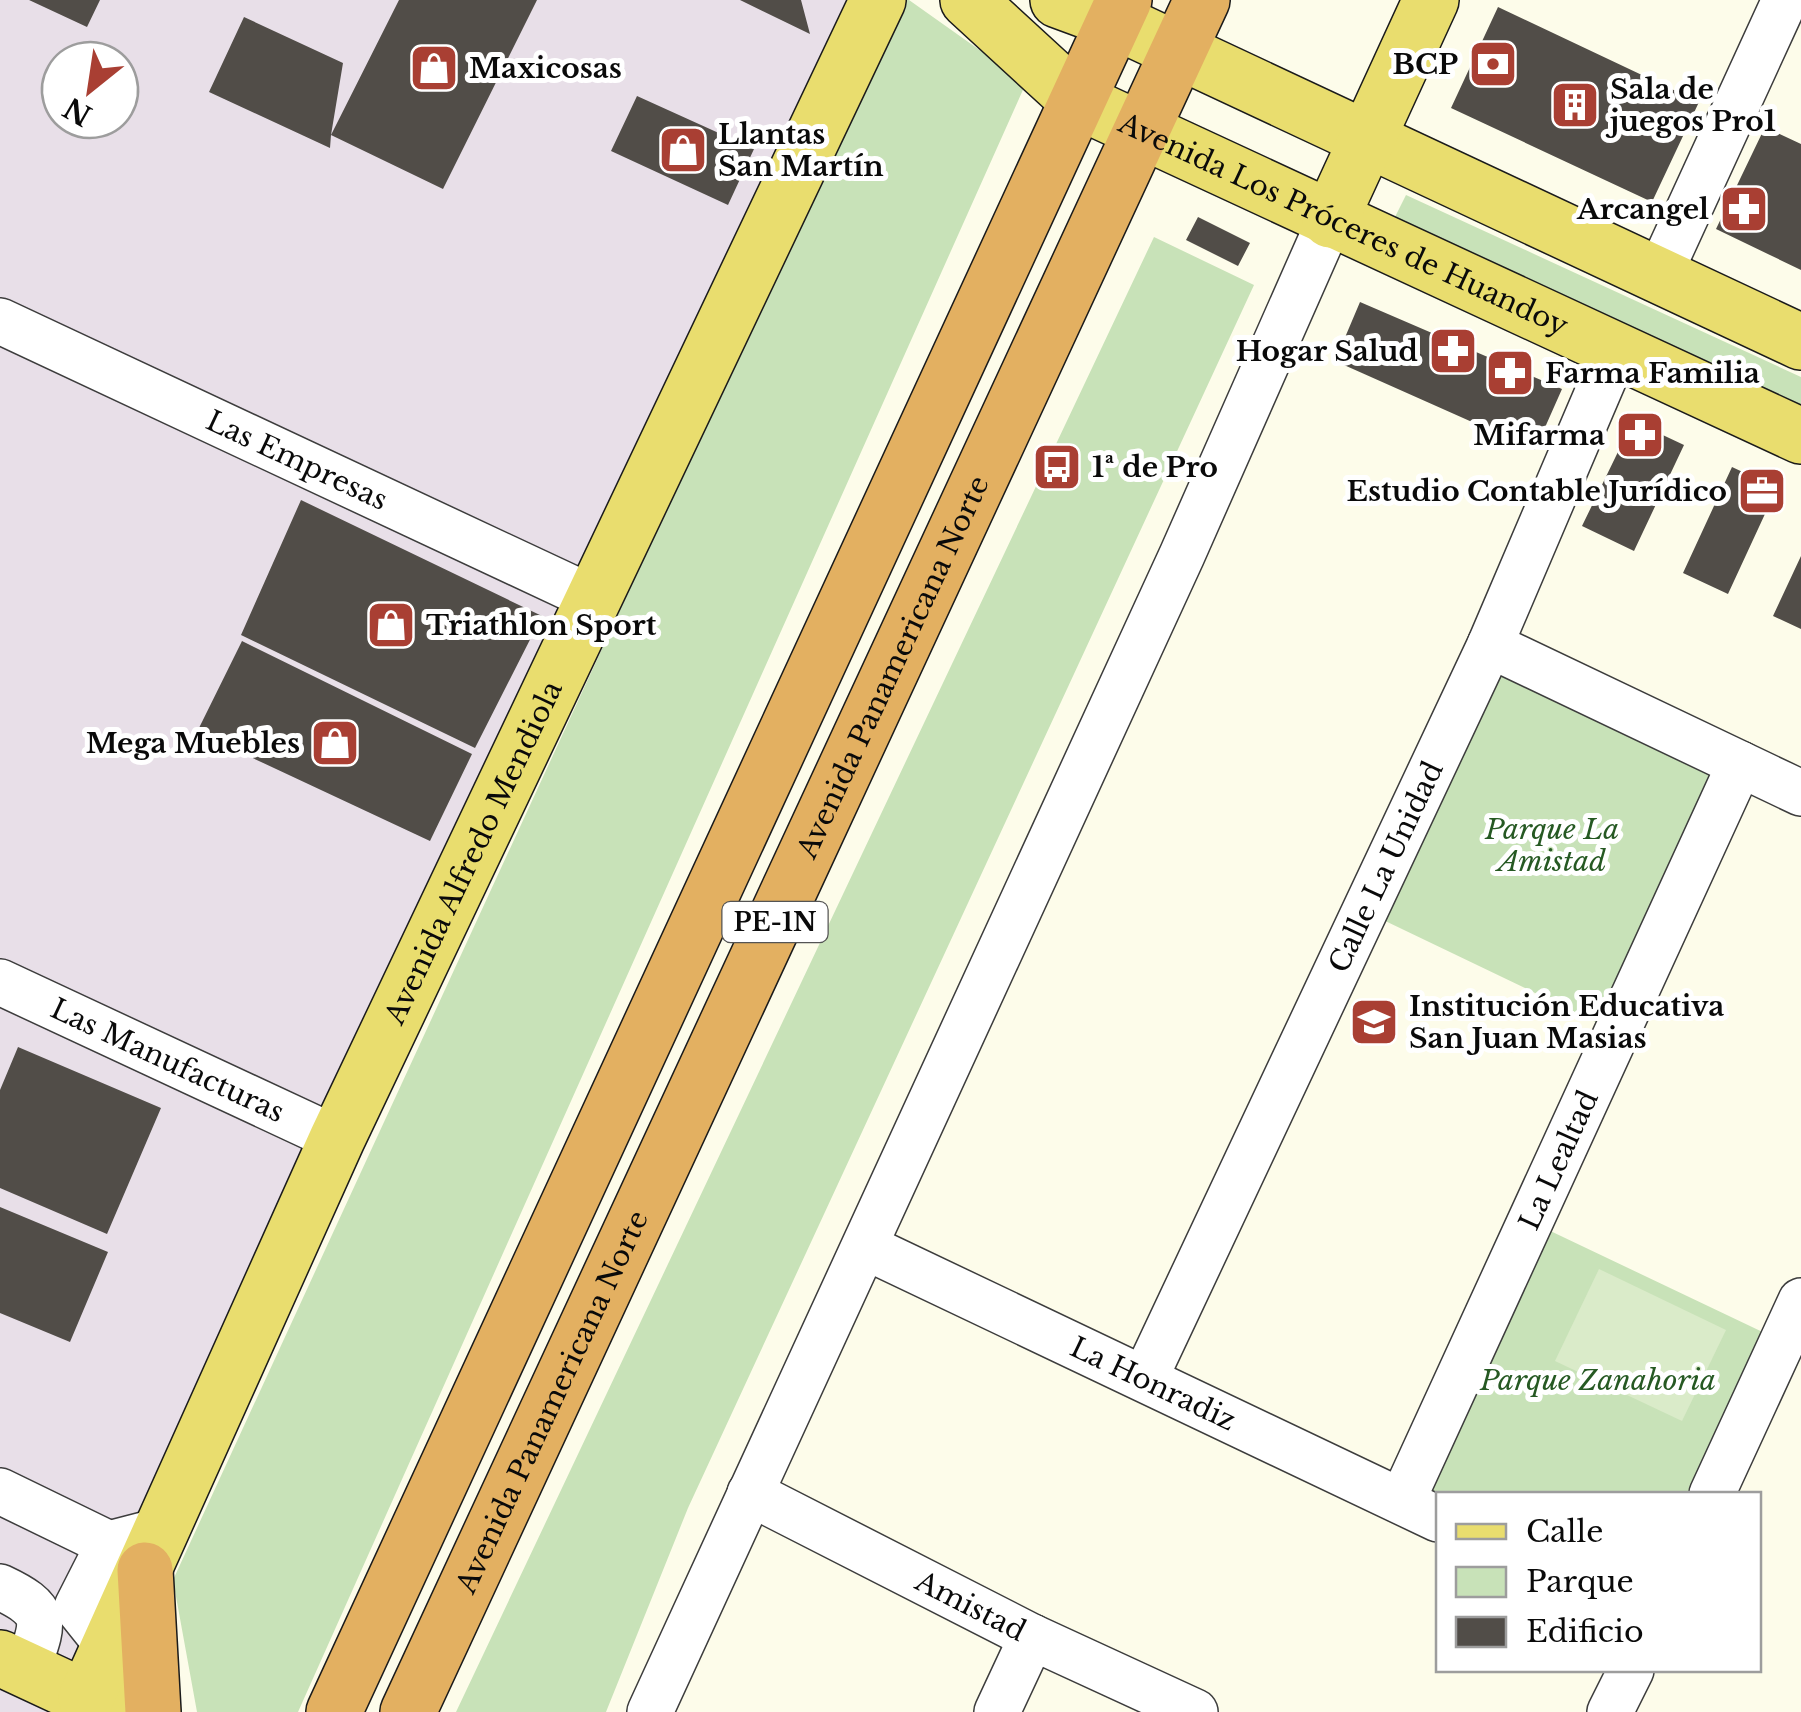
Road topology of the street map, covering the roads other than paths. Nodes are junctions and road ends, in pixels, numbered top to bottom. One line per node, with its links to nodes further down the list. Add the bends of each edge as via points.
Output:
1 (878, 0): 18 (main road, Avenida Alfredo Mendiola)
2 (968, 0): 9 (main road, Avenida Los Próceres de Huandoy)
3 (1058, 0): 7 (main road)
4 (1202, 0): 8 (highway, Avenida Panamericana Norte / PE-1N)
5 (1431, 0): 11 (main road)
6 (1785, 0): 13 (street)
7 (1119, 11): 8 (main road); 9 (highway, PE-1N)
8 (1179, 52): 10 (highway, Avenida Panamericana Norte / PE-1N); 11 (main road)
9 (1078, 102): 10 (main road, Avenida Los Próceres de Huandoy); 39 (highway, PE-1N)
10 (1143, 132): 12 (main road, Avenida Los Próceres de Huandoy); 40 (highway, Avenida Panamericana Norte / PE-1N)
11 (1366, 139): 12 (main road); 13 (main road)
12 (1330, 220): 16 (main road, Avenida Los Próceres de Huandoy); 24 (street)
13 (1658, 277): 15 (main road)
14 (0, 321): 18 (street, Las Empresas)
15 (1801, 342)
16 (1616, 350): 17 (main road, Avenida Los Próceres de Huandoy); 19 (street, Calle La Unidad)
17 (1801, 436)
18 (592, 598): 23 (main road, Avenida Alfredo Mendiola)
19 (1490, 645): 20 (street); 26 (street, Calle La Unidad)
20 (1740, 764): 21 (street); 30 (street, La Lealtad)
21 (1801, 792)
22 (0, 982): 23 (street, Las Manufacturas)
23 (337, 1139): 31 (main road, Avenida Alfredo Mendiola)
24 (866, 1247): 26 (street, La Honradiz); 29 (street)
25 (1801, 1301): 28 (street)
26 (1146, 1378): 30 (street, La Honradiz)
27 (0, 1491): 31 (street)
28 (1713, 1492)
29 (750, 1493): 34 (street, Amistad); 41 (street)
30 (1420, 1510)
31 (139, 1548): 33 (main road, Avenida Alfredo Mendiola); 38 (highway)
32 (0, 1587): 33 (street)
33 (75, 1622): 35 (street, via 41,1628); 37 (main road, Avenida Alfredo Mendiola)
34 (1032, 1637): 42 (street); 43 (street, Amistad)
35 (13, 1664): 37 (main road)
36 (1630, 1672): 44 (street)
37 (82, 1705): 38 (main road)
38 (153, 1711)
39 (334, 1712)
40 (408, 1712)
41 (650, 1712)
42 (997, 1712)
43 (1194, 1712)
44 (1610, 1712)

